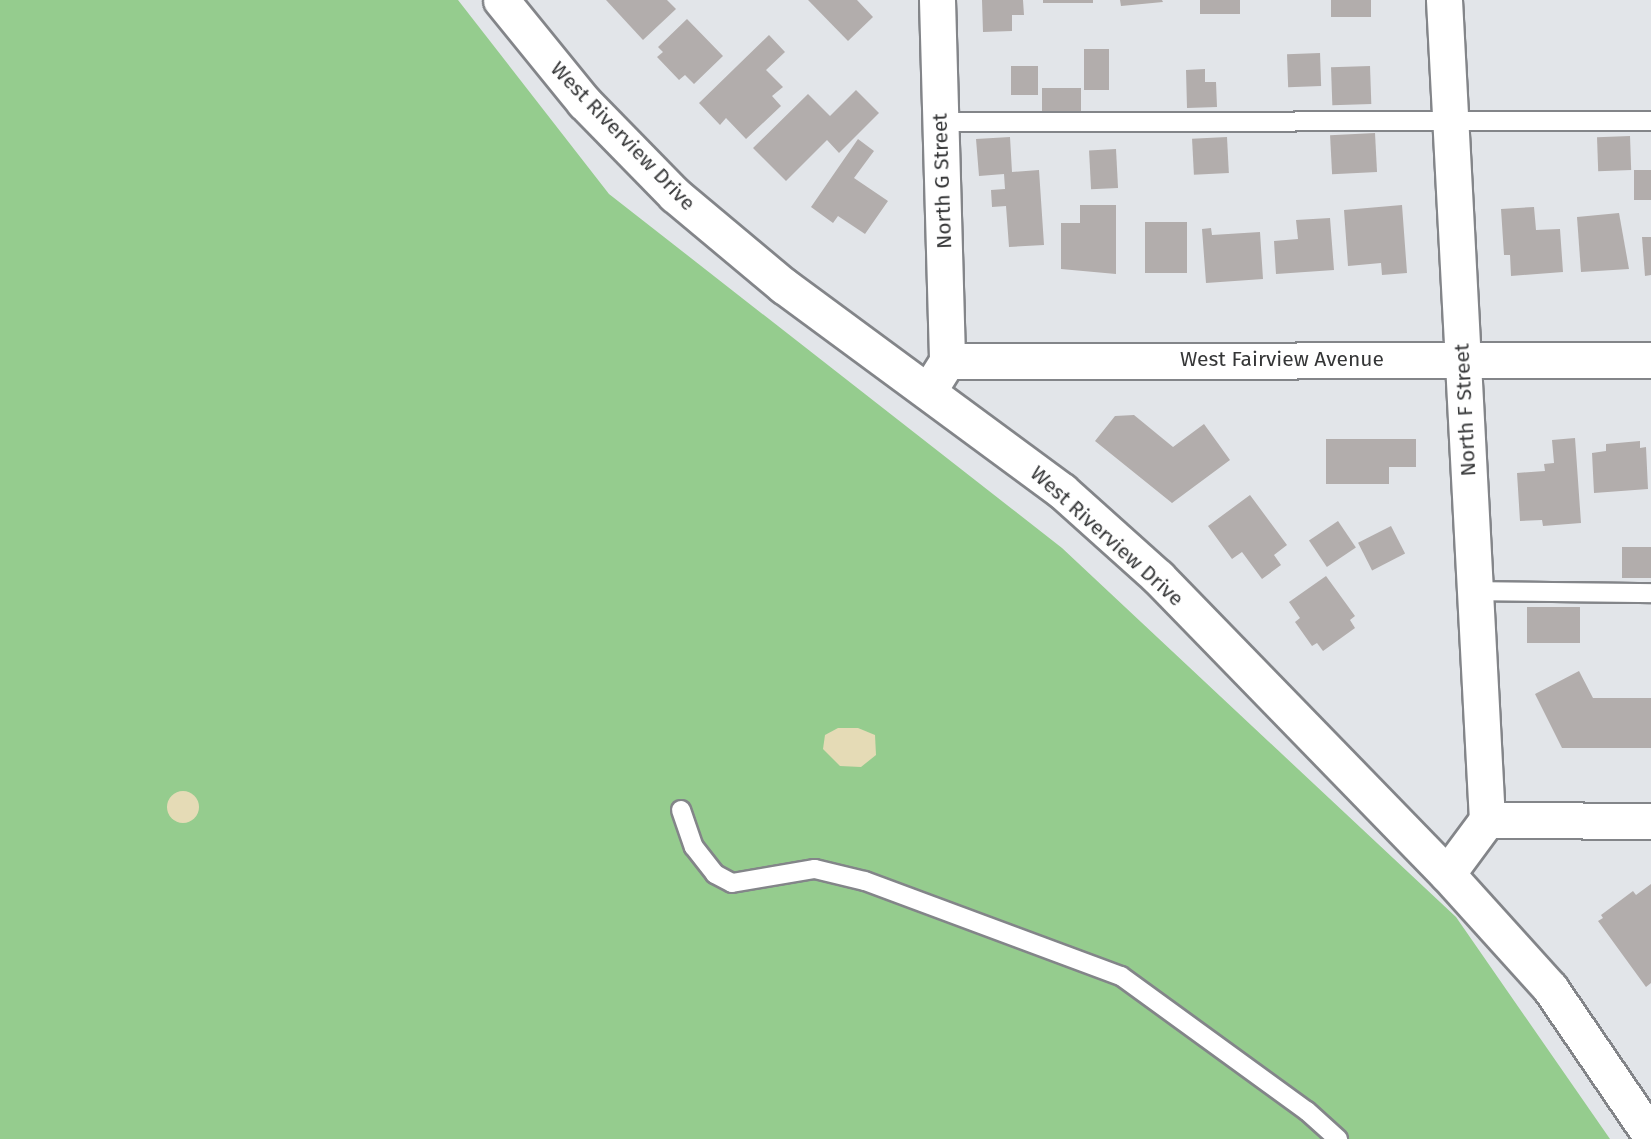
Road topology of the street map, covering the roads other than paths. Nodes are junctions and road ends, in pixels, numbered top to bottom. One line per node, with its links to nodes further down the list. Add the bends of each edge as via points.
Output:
1 (501, 0): 9 (street, West Riverview Drive, via 584,102 675,195 784,286)
2 (937, 0): 4 (street, North G Street)
3 (1444, 0): 5 (street, North F Street)
4 (941, 121): 5 (lane); 9 (street, North G Street)
5 (1452, 121): 6 (lane); 7 (street, North F Street)
6 (1651, 121)
7 (1461, 359): 8 (street, West Fairview Avenue); 9 (street, West Fairview Avenue); 10 (street, North F Street)
8 (1651, 360)
9 (938, 376): 15 (street, West Riverview Drive, via 1158,577)
10 (1475, 591): 11 (lane); 13 (street, North F Street)
11 (1651, 593)
12 (681, 810): 17 (lane, via 694,847 715,874 732,883 815,869 865,881 1121,976 1307,1111)
13 (1487, 820): 14 (street); 15 (street)
14 (1651, 821)
15 (1447, 874): 16 (street, West Riverview Drive, via 1550,988)
16 (1651, 1136)
17 (1338, 1139)

